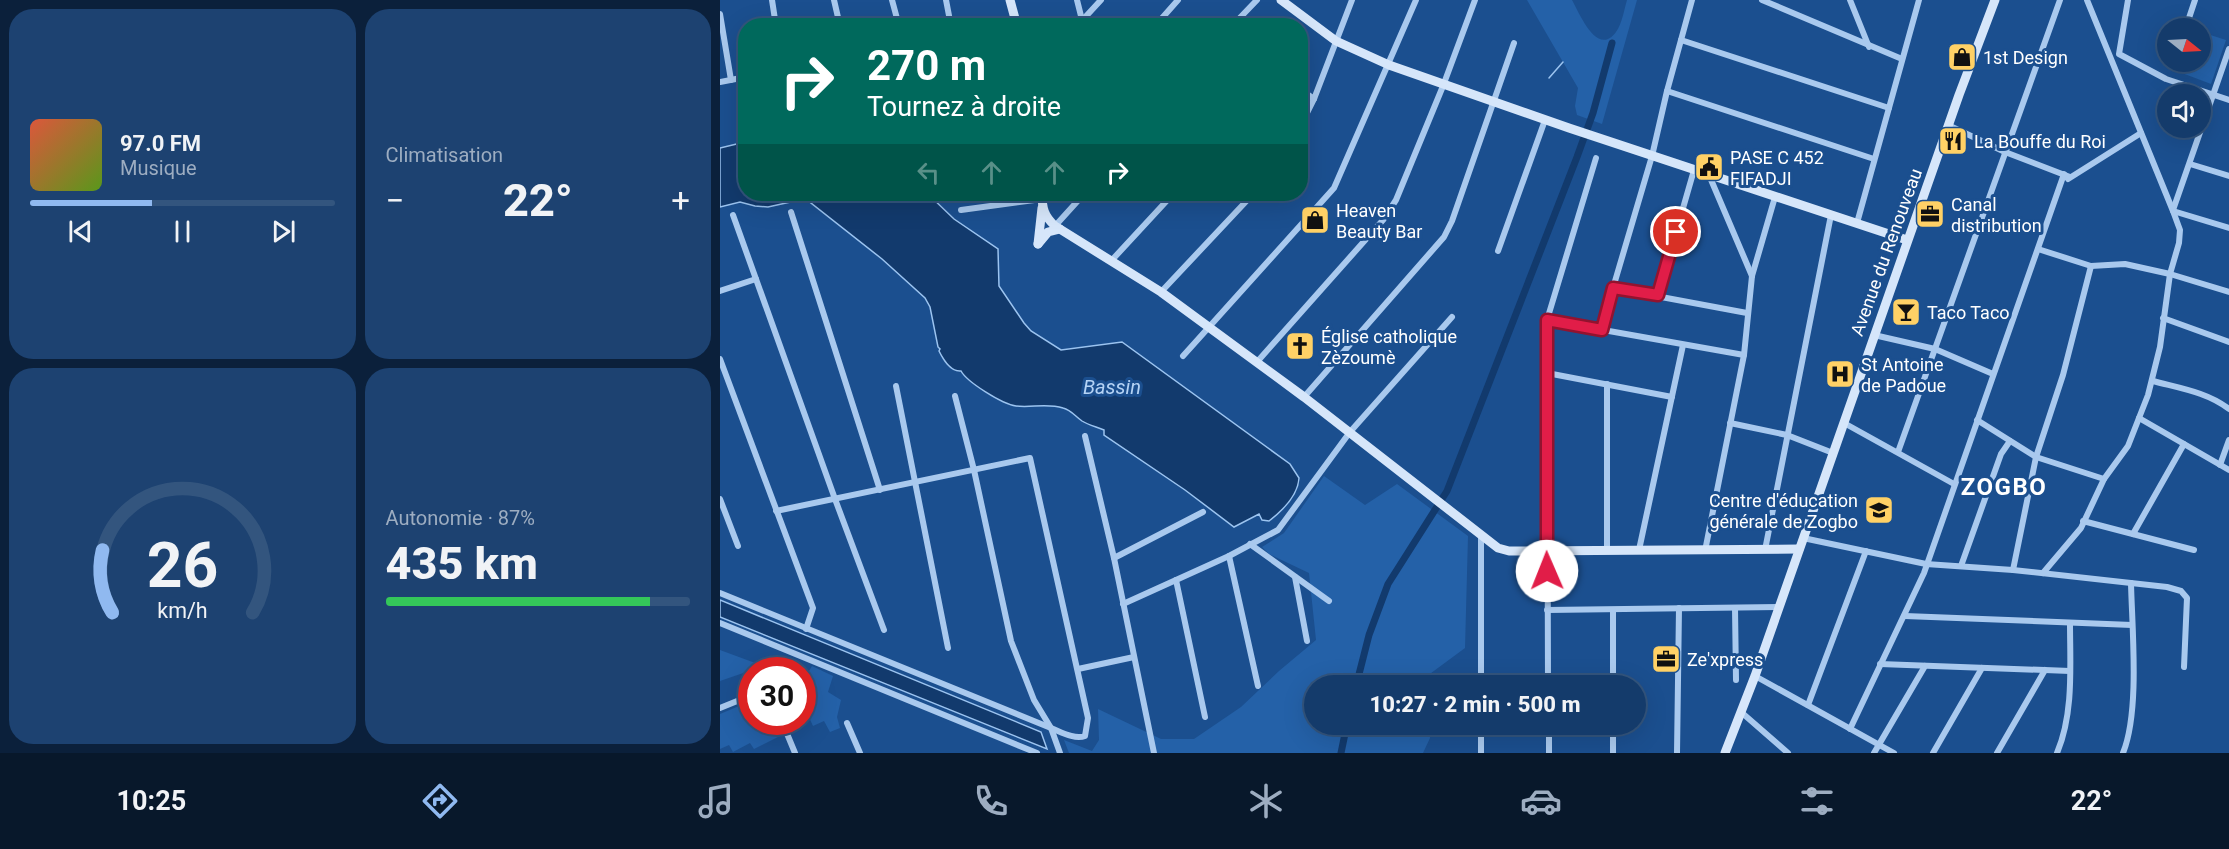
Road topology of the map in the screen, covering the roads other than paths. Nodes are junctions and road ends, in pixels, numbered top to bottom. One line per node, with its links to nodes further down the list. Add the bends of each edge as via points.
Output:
1 (772, 0): 26 (street)
2 (834, 0): 27 (street)
3 (892, 0): 28 (street)
4 (946, 0): 29 (street)
5 (1011, 0): 30 (street)
6 (1077, 0): 31 (street)
7 (1101, 0): 32 (street)
8 (1178, 0): 33 (street)
9 (1257, 0): 34 (street)
10 (1281, 0): 35 (street)
11 (1352, 0): 40 (street)
12 (1416, 0): 45 (street)
13 (1476, 0): 49 (street)
14 (1692, 0): 39 (street)
15 (1762, 0): 42 (street)
16 (1850, 0): 42 (street)
17 (1912, 0): 24 (street)
18 (1918, 0): 24 (street)
19 (1995, 0): 59 (street, Avenue du Renouveau)
20 (2060, 0): 61 (street)
21 (2087, 0): 60 (street)
22 (2128, 0): 52 (street, via 2120,54 2166,79)
23 (2195, 0): 36 (street)
24 (1916, 10): 44 (street)
25 (720, 14): 38 (street)
26 (775, 18)
27 (838, 18)
28 (897, 18)
29 (949, 18)
30 (1015, 18)
31 (1079, 18)
32 (1085, 18)
33 (1162, 18)
34 (1240, 18)
35 (1305, 18)
36 (2189, 18)
37 (1308, 20): 40 (street)
38 (721, 26): 47 (street)
39 (1681, 40): 50 (street); 56 (street)
40 (1336, 41): 45 (street); 53 (street)
41 (1514, 43): 55 (street)
42 (1870, 47): 44 (street)
43 (2229, 49): 52 (street)
44 (1902, 59): 56 (street)
45 (1389, 65): 49 (street); 102 (street, via 1334,189)
46 (738, 79): 47 (street)
47 (732, 80): 48 (street)
48 (720, 82)
49 (1443, 86): 55 (street); 111 (street, via 1383,220)
50 (1667, 91): 62 (street); 64 (street)
51 (1308, 94): 53 (street)
52 (2213, 95): 54 (street); 65 (street)
53 (1314, 99): 57 (street)
54 (2229, 100)
55 (1494, 103): 58 (street); 118 (street, via 1444,237)
56 (1889, 108): 64 (street)
57 (1308, 111)
58 (1545, 120): 62 (street); 87 (street)
59 (1950, 126): 61 (street); 85 (street, Avenue du Renouveau)
60 (2141, 133): 68 (street); 78 (street)
61 (2005, 152): 68 (street); 107 (street)
62 (1652, 156): 66 (street); 93 (street)
63 (1596, 158): 101 (street)
64 (1875, 159): 82 (street)
65 (2190, 164): 69 (street); 78 (street)
66 (1694, 170): 67 (street); 97 (street)
67 (1709, 175): 70 (street); 91 (street)
68 (2067, 176): 86 (street, via 2060,183)
69 (2229, 176)
70 (1775, 197): 81 (street); 91 (street)
71 (1034, 201): 77 (street)
72 (1042, 201): 83 (street, via 1048,219)
73 (1042, 201): 83 (street, via 1038,244)
74 (1078, 201): 83 (street)
75 (1167, 201): 88 (street)
76 (1246, 201): 95 (street)
77 (961, 210)
78 (2173, 211): 84 (street); 90 (street, via 2180,230)
79 (791, 212): 140 (street)
80 (733, 215): 92 (street)
81 (1832, 215): 82 (street); 126 (street)
82 (1857, 223): 85 (street)
83 (1058, 227): 88 (street)
84 (2229, 228)
85 (1907, 240): 104 (street, Avenue du Renouveau)
86 (2038, 249): 89 (street); 113 (street)
87 (1498, 251)
88 (1112, 260): 95 (street)
89 (2091, 266): 90 (street, via 2125,264); 133 (street, via 2064,375)
90 (2170, 274): 96 (street); 100 (street)
91 (1752, 276): 98 (street)
92 (756, 279): 94 (street); 142 (street)
93 (1613, 288): 97 (street); 103 (street)
94 (720, 291)
95 (1161, 292): 102 (street)
96 (2229, 292)
97 (1658, 295): 98 (street)
98 (1748, 313): 108 (street)
99 (1452, 317): 125 (street)
100 (2163, 318): 105 (street); 114 (street)
101 (1547, 320): 103 (street); 112 (street)
102 (1208, 327): 109 (street); 111 (street)
103 (1602, 330): 106 (street)
104 (1874, 335): 107 (street); 124 (street, Avenue du Renouveau)
105 (2229, 342)
106 (1683, 345): 108 (street); 119 (street)
107 (1935, 349): 113 (street); 131 (street)
108 (1744, 355): 123 (street)
109 (1183, 356)
110 (720, 359): 143 (street)
111 (1257, 362): 118 (street)
112 (1547, 373): 115 (street); 156 (street)
113 (1993, 374): 122 (street)
114 (2153, 381): 120 (street, via 2219,401); 121 (street)
115 (1607, 384): 119 (street); 152 (street)
116 (896, 386): 138 (street)
117 (956, 396): 135 (street)
118 (1304, 397): 125 (street)
119 (1672, 397): 153 (street)
120 (2229, 409)
121 (2139, 418): 130 (street); 137 (street, via 2123,454)
122 (1977, 420): 129 (street); 139 (street)
123 (1730, 423): 126 (street); 157 (street)
124 (1844, 423): 131 (street); 132 (street, Avenue du Renouveau)
125 (1350, 432): 147 (street); 149 (street, via 1278,530)
126 (1787, 435): 132 (street); 154 (street)
127 (1085, 436): 160 (street)
128 (2229, 440): 134 (street)
129 (2010, 441): 133 (street); 162 (street, via 2001,454)
130 (2184, 444): 134 (street); 146 (street)
131 (1898, 452): 139 (street)
132 (1833, 453): 148 (street, Avenue du Renouveau)
133 (2037, 457): 137 (street); 163 (street)
134 (2220, 465): 136 (street)
135 (974, 470): 138 (street); 189 (street, via 1030,458); 204 (street, via 1011,641 1034,700)
136 (2229, 470)
137 (2104, 479): 145 (street)
138 (916, 482): 140 (street); 183 (street)
139 (1954, 484): 161 (street)
140 (880, 490): 142 (street)
141 (720, 499): 150 (street)
142 (835, 500): 143 (street); 181 (street)
143 (776, 511): 180 (street, via 813,608)
144 (1203, 512): 160 (street)
145 (2083, 521): 146 (street); 164 (street)
146 (2133, 534): 155 (street)
147 (1481, 535): 156 (street, via 1503,549); 192 (street)
148 (1803, 538): 151 (street, Avenue du Renouveau); 158 (street)
149 (1250, 544): 159 (street); 165 (street)
150 (738, 546)
151 (1799, 549): 154 (street); 171 (street, Avenue du Renouveau)
152 (1607, 550): 153 (street); 156 (street)
153 (1640, 550): 157 (street)
154 (1765, 550): 157 (street)
155 (2194, 550)
156 (1547, 551): 174 (street)
157 (1705, 551)
158 (1866, 551): 161 (street); 199 (street)
159 (1229, 556): 166 (street); 197 (street)
160 (1114, 558): 170 (street)
161 (1926, 564): 162 (street); 176 (street)
162 (1961, 566): 163 (street)
163 (2013, 570): 164 (street)
164 (2043, 573): 167 (street)
165 (1294, 577): 169 (street); 182 (street)
166 (1176, 579): 170 (street); 202 (street)
167 (2131, 583): 179 (street); 187 (street, via 2167,587 2186,595)
168 (720, 593): 180 (street)
169 (1329, 601)
170 (1124, 604): 184 (street)
171 (1778, 607): 172 (street); 195 (street, Avenue du Renouveau)
172 (1735, 608): 173 (street); 196 (street)
173 (1678, 609): 175 (street); 219 (street)
174 (1547, 610): 175 (street); 193 (street)
175 (1613, 610): 194 (street)
176 (1905, 616): 177 (street); 185 (street)
177 (2070, 622): 179 (street); 191 (street)
178 (720, 623): 213 (street)
179 (2132, 625): 227 (street, via 2133,688)
180 (806, 629): 204 (street)
181 (884, 630)
182 (1307, 641)
183 (948, 648)
184 (1134, 657): 189 (street); 215 (street)
185 (1880, 664): 186 (street); 205 (street)
186 (1925, 666): 188 (street); 210 (street)
187 (2184, 667)
188 (1982, 668): 190 (street); 224 (street)
189 (1078, 669): 204 (street, via 1087,732 1080,738)
190 (2044, 670): 191 (street); 225 (street)
191 (2070, 671): 226 (street, via 2066,718)
192 (1481, 675)
193 (1548, 675)
194 (1613, 675)
195 (1755, 676): 199 (street); 201 (street, Avenue du Renouveau)
196 (1736, 680)
197 (1258, 686)
198 (738, 701): 200 (street)
199 (1808, 705): 205 (street)
200 (720, 708)
201 (1742, 712): 220 (street, Avenue du Renouveau); 221 (street)
202 (1205, 717)
203 (847, 723): 212 (street)
204 (1051, 728): 214 (street)
205 (1850, 729): 210 (street)
206 (788, 735): 211 (street)
207 (1481, 735): 216 (street)
208 (1549, 735): 217 (street)
209 (1613, 735): 218 (street)
210 (1879, 745): 222 (street); 223 (street)
211 (795, 753)
212 (860, 753)
213 (1037, 753)
214 (1060, 753)
215 (1154, 753)
216 (1481, 753)
217 (1549, 753)
218 (1613, 753)
219 (1677, 753)
220 (1725, 753)
221 (1788, 753)
222 (1874, 753)
223 (1894, 753)
224 (1933, 753)
225 (1997, 753)
226 (2057, 753)
227 (2123, 753)

